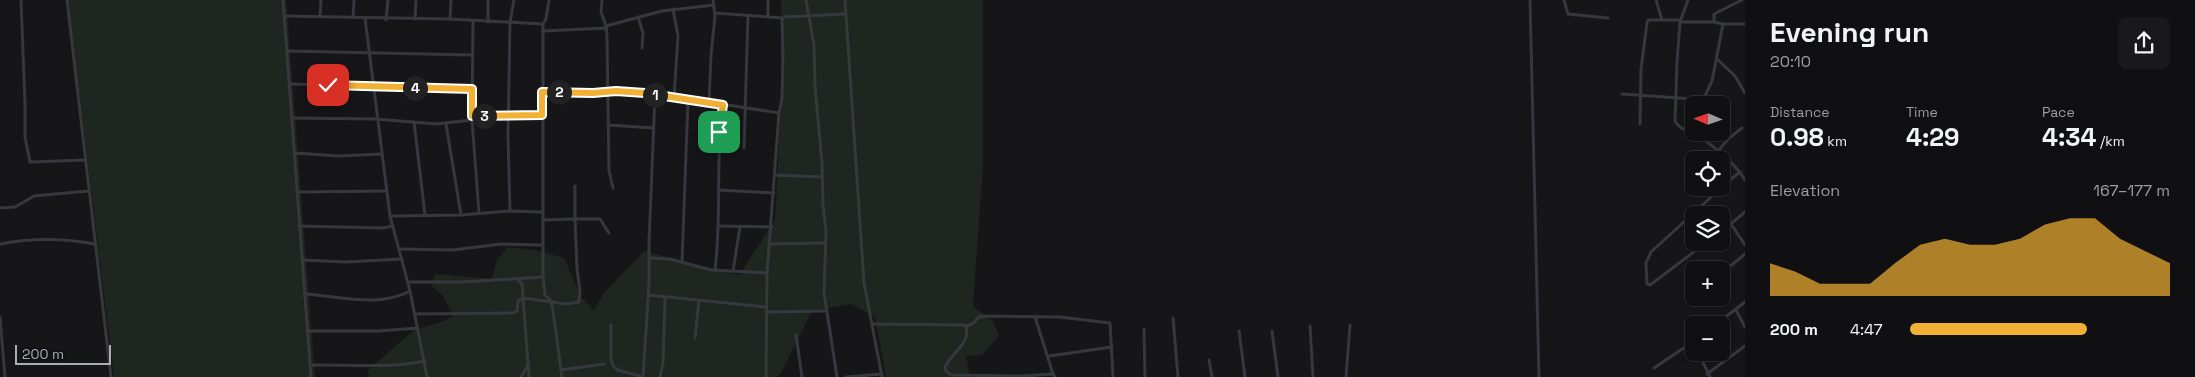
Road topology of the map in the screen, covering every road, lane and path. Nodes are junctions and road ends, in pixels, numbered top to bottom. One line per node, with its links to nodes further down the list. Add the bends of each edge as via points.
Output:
1 (21, 0): 87 (street, via 25,137 30,162)
2 (67, 0): 87 (street)
3 (283, 0): 28 (street)
4 (321, 0): 31 (street)
5 (354, 0): 33 (street)
6 (388, 0): 39 (street)
7 (416, 0): 37 (street)
8 (451, 0): 38 (street)
9 (488, 0): 43 (street)
10 (514, 0): 44 (street)
11 (549, 0): 46 (street)
12 (602, 0): 49 (street, via 601,12)
13 (714, 0): 23 (street)
14 (768, 0): 29 (street)
15 (806, 0): 30 (street)
16 (845, 0): 27 (street)
17 (1530, 0): 207 (street)
18 (1564, 0): 36 (street, via 1568,14)
19 (1656, 0): 40 (street)
20 (1688, 0): 42 (street)
21 (1742, 0): 22 (street); 45 (street, via 1715,14)
22 (1745, 3)
23 (714, 5): 24 (street); 25 (street)
24 (673, 9): 32 (street); 65 (street, via 678,36)
25 (715, 13): 26 (street); 68 (street)
26 (748, 14): 29 (street); 70 (street)
27 (845, 14): 30 (street); 157 (street, via 864,283)
28 (285, 16): 31 (street); 52 (street)
29 (768, 16): 35 (street)
30 (808, 16): 35 (street); 90 (street, via 814,45)
31 (320, 17): 33 (street)
32 (638, 17): 49 (street); 51 (street)
33 (353, 18): 34 (street)
34 (364, 18): 39 (street); 53 (street)
35 (783, 18): 71 (street)
36 (1608, 18)
37 (415, 19): 38 (street); 39 (street)
38 (450, 19): 41 (street)
39 (386, 20)
40 (1662, 20): 42 (street); 64 (street, via 1648,20)
41 (473, 21): 43 (street); 54 (street)
42 (1680, 21): 45 (street); 66 (street)
43 (488, 22): 44 (street)
44 (510, 22): 46 (street); 72 (street)
45 (1714, 22): 47 (street)
46 (543, 24): 50 (street)
47 (1723, 24): 48 (street); 55 (street)
48 (1745, 24)
49 (607, 27): 50 (street); 60 (street)
50 (543, 31): 59 (street)
51 (642, 48)
52 (287, 51): 53 (street); 56 (street)
53 (368, 53): 54 (street); 57 (street)
54 (471, 55): 58 (street)
55 (1718, 59): 61 (street, via 1735,76); 66 (street, via 1706,96 1701,99)
56 (290, 84): 57 (street); 74 (street)
57 (372, 86): 58 (street); 76 (street)
58 (472, 89): 75 (street)
59 (542, 92): 60 (street); 73 (street)
60 (608, 92): 63 (street); 80 (street)
61 (1745, 93)
62 (1622, 94): 64 (street)
63 (655, 95): 65 (street); 81 (street)
64 (1640, 95): 66 (street); 79 (street)
65 (674, 97): 67 (street)
66 (1676, 98): 84 (street, via 1675,121 1678,126 1696,133)
67 (688, 100): 68 (street); 132 (street)
68 (710, 102): 69 (street)
69 (723, 105): 70 (street); 96 (street)
70 (744, 106): 71 (street); 83 (street)
71 (779, 113): 89 (street)
72 (508, 115): 73 (street); 75 (street); 103 (street)
73 (542, 115): 104 (street)
74 (293, 118): 76 (street); 85 (street)
75 (472, 118): 78 (street); 106 (street)
76 (376, 119): 77 (street); 86 (street)
77 (414, 122): 78 (street); 107 (street)
78 (446, 124): 108 (street)
79 (1640, 124)
80 (609, 125): 81 (street); 94 (street, via 609,171)
81 (653, 128): 129 (street)
82 (1742, 128): 84 (street)
83 (744, 148)
84 (1718, 150): 88 (street)
85 (295, 153): 86 (street); 98 (street)
86 (381, 154): 97 (street)
87 (84, 160): 95 (street)
88 (1740, 172): 91 (street); 92 (street)
89 (775, 175): 90 (street); 99 (street)
90 (823, 177): 120 (street)
91 (1730, 180)
92 (1745, 180)
93 (575, 186): 110 (street)
94 (613, 188)
95 (88, 190): 102 (street, via 34,196 15,207); 122 (street)
96 (718, 190): 99 (street); 116 (street)
97 (386, 191): 98 (street); 109 (street)
98 (298, 192): 114 (street)
99 (774, 193): 118 (street)
100 (1711, 196): 101 (street)
101 (1701, 206)
102 (0, 208)
103 (510, 211): 104 (street); 106 (street)
104 (542, 212): 111 (street)
105 (1745, 212): 113 (street)
106 (479, 213): 108 (street)
107 (426, 215): 108 (street); 109 (street)
108 (461, 215)
109 (390, 216): 115 (street)
110 (575, 219): 111 (street); 119 (street, via 600,219); 146 (street, via 580,299 572,304)
111 (543, 220): 124 (street)
112 (1685, 220): 127 (street, via 1651,252 1646,262 1647,284 1650,285)
113 (1731, 224): 125 (street)
114 (300, 226): 115 (street); 131 (street)
115 (393, 226): 126 (street)
116 (718, 226): 117 (street); 134 (street)
117 (740, 227): 118 (street); 135 (street)
118 (772, 227): 123 (street)
119 (609, 233)
120 (825, 243): 123 (street); 150 (street)
121 (0, 244): 122 (street, via 24,239 56,239)
122 (94, 244): 187 (street)
123 (770, 244): 136 (street)
124 (541, 245): 126 (street, via 501,244 453,250); 137 (street)
125 (1745, 245)
126 (400, 249): 130 (street)
127 (1696, 251)
128 (1745, 254): 133 (street)
129 (650, 258): 132 (street); 142 (street)
130 (402, 259): 131 (street); 139 (street)
131 (302, 260): 141 (street)
132 (682, 262): 134 (street)
133 (1730, 266)
134 (715, 270): 135 (street)
135 (733, 271): 136 (street)
136 (767, 273): 148 (street)
137 (543, 277): 138 (street); 146 (street, via 545,296)
138 (518, 280): 139 (street); 144 (street, via 522,284)
139 (408, 282): 140 (street)
140 (410, 290): 141 (street, via 383,300); 152 (street)
141 (305, 294): 165 (street)
142 (648, 294): 143 (street); 193 (street)
143 (665, 297): 145 (street); 194 (street)
144 (523, 298): 146 (street); 152 (street, via 518,301 518,311 513,313); 178 (street)
145 (699, 300): 148 (street); 169 (street)
146 (551, 301): 182 (street)
147 (1745, 302): 149 (street)
148 (766, 307): 151 (street)
149 (1736, 310): 154 (street); 162 (street)
150 (825, 311): 151 (street); 197 (street)
151 (766, 312): 195 (street)
152 (415, 314): 163 (street)
153 (1035, 316): 160 (street, via 980,316); 171 (street, via 1110,322); 174 (street)
154 (1728, 316)
155 (0, 317): 170 (street)
156 (1173, 318): 201 (street)
157 (872, 324): 160 (street); 185 (street)
158 (611, 325): 193 (street, via 613,366)
159 (1350, 325): 206 (street)
160 (967, 326): 183 (street, via 964,342 945,367 948,373)
161 (1310, 326): 205 (street)
162 (1745, 327)
163 (418, 328): 165 (street); 176 (street)
164 (1144, 328): 200 (street)
165 (307, 331): 180 (street)
166 (1239, 331): 203 (street)
167 (1272, 331): 204 (street)
168 (796, 336): 196 (street)
169 (695, 338)
170 (1, 342): 186 (street)
171 (1112, 346): 174 (street); 199 (street)
172 (1745, 346): 184 (street)
173 (1685, 348): 181 (street)
174 (1049, 356): 183 (street)
175 (1209, 360): 202 (street)
176 (425, 361): 180 (street, via 392,366); 189 (street)
177 (1702, 361): 184 (street)
178 (529, 362): 190 (street); 191 (street)
179 (604, 364): 182 (street)
180 (310, 365): 188 (street)
181 (1654, 368)
182 (561, 370): 192 (street)
183 (1054, 375)
184 (1708, 375)
185 (882, 376): 198 (street)
186 (5, 377)
187 (111, 377)
188 (311, 377)
189 (427, 377)
190 (521, 377)
191 (529, 377)
192 (562, 377)
193 (644, 377)
194 (660, 377)
195 (766, 377)
196 (802, 377)
197 (837, 377)
198 (848, 377)
199 (1113, 377)
200 (1145, 377)
201 (1178, 377)
202 (1212, 377)
203 (1244, 377)
204 (1278, 377)
205 (1313, 377)
206 (1346, 377)
207 (1539, 377)

